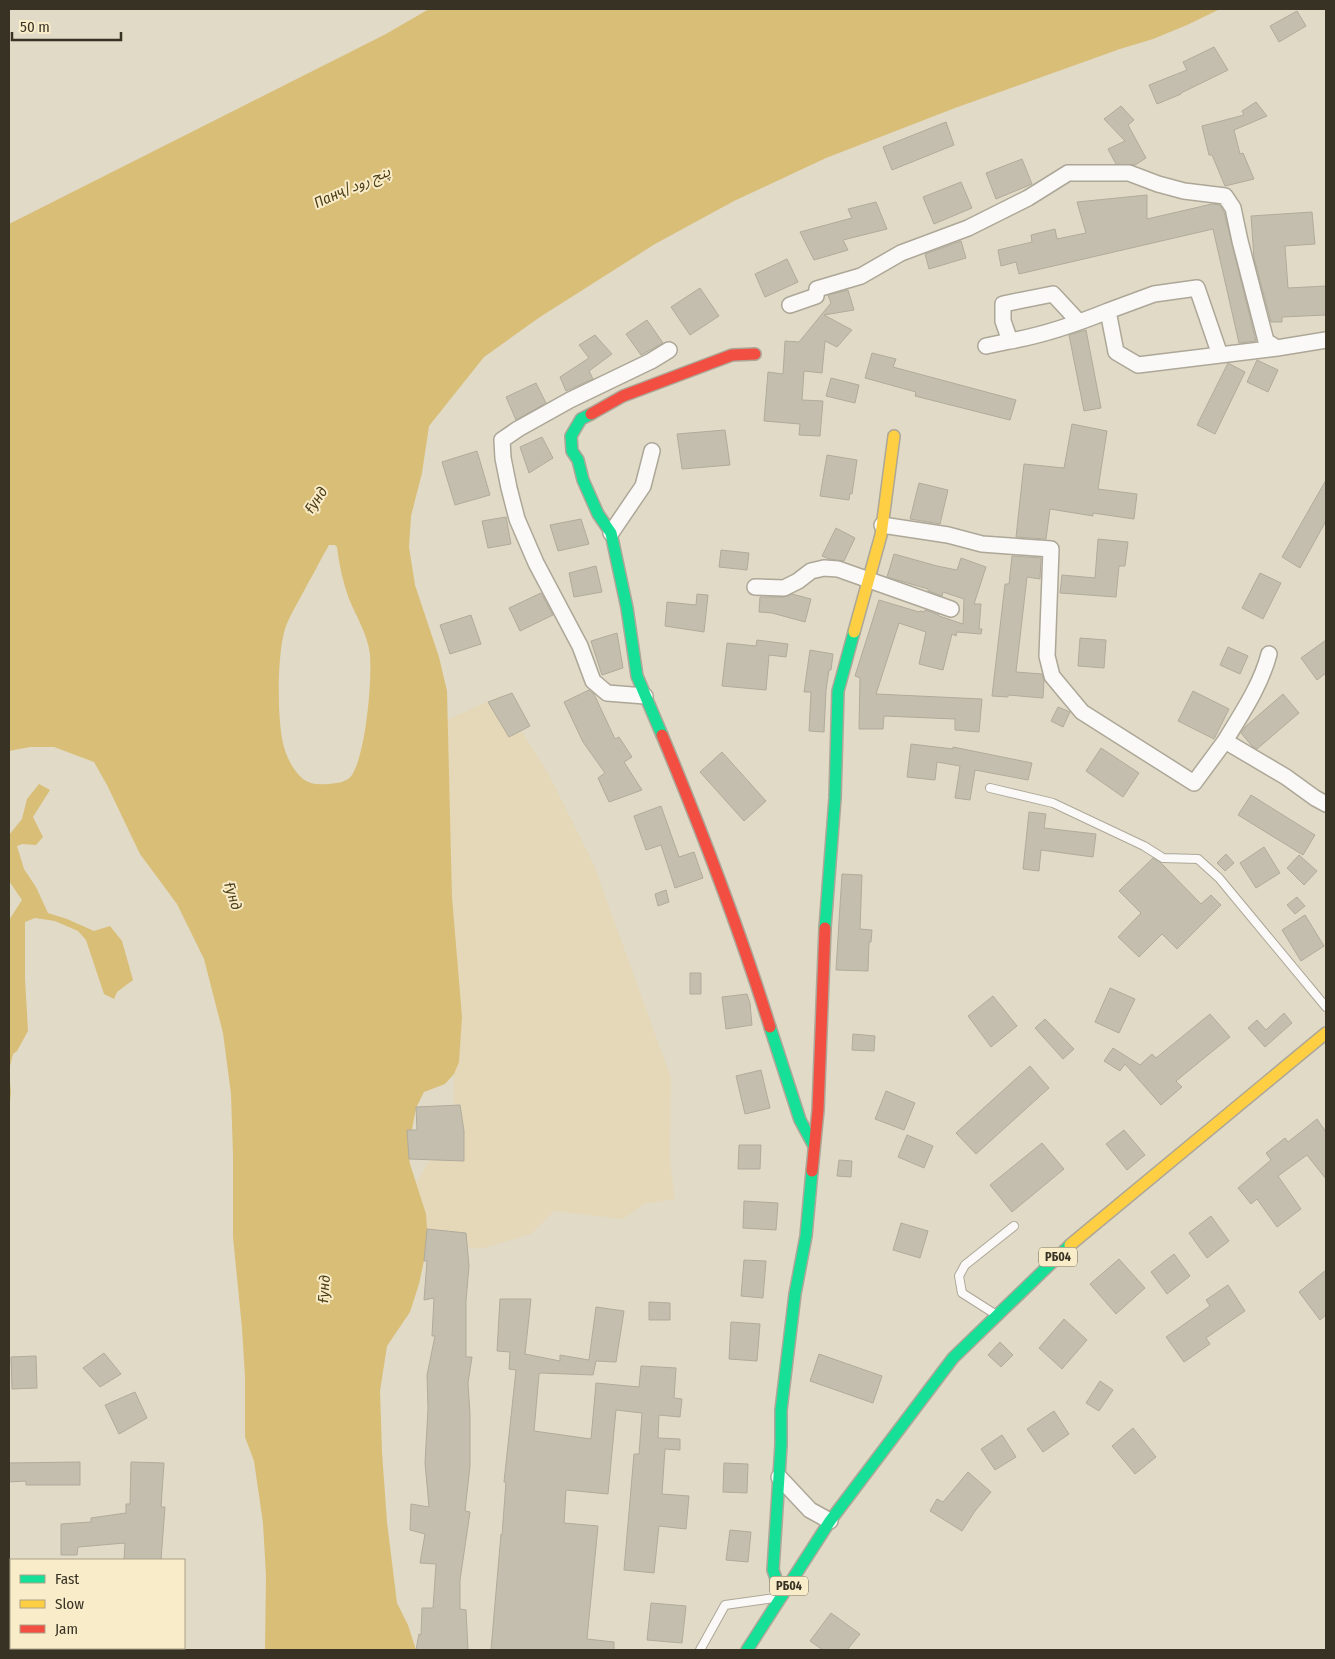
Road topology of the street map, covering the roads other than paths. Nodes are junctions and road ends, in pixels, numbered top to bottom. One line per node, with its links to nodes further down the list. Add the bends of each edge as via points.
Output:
1 (790, 304): 7 (street, via 816,296 817,289 861,276 902,253 968,228 1028,198 1068,173 1129,173 1158,184 1225,196 1233,208 1266,341)
2 (1108, 311): 3 (street); 10 (street, via 1116,352 1138,365); 10 (street, via 1154,294 1197,288)
3 (1079, 322): 5 (street); 5 (street, via 1053,294 1003,304 1003,321)
4 (1326, 340): 7 (street)
5 (1010, 341): 6 (street)
6 (986, 346)
7 (1277, 348): 10 (street)
8 (669, 350): 19 (street, via 570,400 502,440 517,519 536,563 580,646 593,681 608,693)
9 (755, 354): 14 (street, via 732,355 658,382 623,396 581,419 570,436 572,451 598,514)
10 (1220, 355)
11 (894, 436): 13 (street)
12 (652, 450): 14 (street, via 643,486)
13 (882, 525): 15 (street); 20 (street, via 982,544 1051,549 1047,656 1052,676 1082,712 1194,783)
14 (611, 533): 19 (street, via 637,676)
15 (868, 579): 16 (street, via 824,568 784,588); 17 (street); 25 (street, via 838,691 835,798)
16 (755, 587)
17 (951, 609)
18 (1269, 654): 20 (street, via 1249,701)
19 (645, 696): 25 (street, via 695,814 758,988 800,1120)
20 (1225, 741): 22 (street, via 1286,776)
21 (990, 788): 23 (lane, via 1053,803 1163,858 1198,859 1219,878)
22 (1326, 804)
23 (1326, 1007)
24 (1326, 1033): 27 (street, РБ04, via 1064,1250)
25 (814, 1146): 28 (street, via 806,1236 795,1294 781,1410)
26 (1014, 1226): 27 (lane, via 965,1264 959,1276 962,1293)
27 (997, 1315): 29 (street, РБ04, via 953,1358)
28 (779, 1477): 29 (street, via 810,1510); 30 (street, via 773,1570)
29 (830, 1521): 30 (street, РБ04)
30 (782, 1596): 31 (lane, via 725,1605); 32 (street, РБ04)
31 (700, 1650)
32 (747, 1650)

